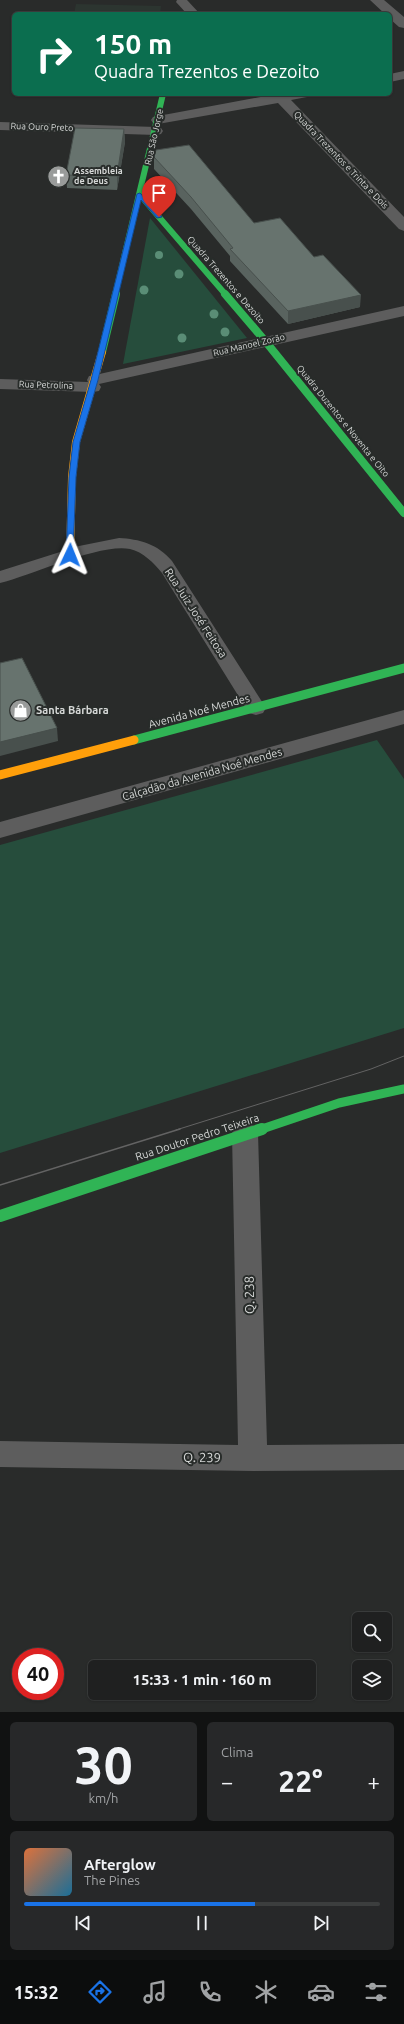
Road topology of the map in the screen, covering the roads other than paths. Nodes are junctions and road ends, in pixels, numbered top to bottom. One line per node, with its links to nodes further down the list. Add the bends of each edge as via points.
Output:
1 (376, 0): 4 (street)
2 (181, 5): 3 (street)
3 (191, 12)
4 (390, 12)
5 (392, 14): 6 (street)
6 (404, 24)
7 (404, 75): 8 (street)
8 (392, 78)
9 (163, 96): 11 (street, Rua São Jorge)
10 (279, 96): 11 (street, Rua Ouro Preto); 14 (street, Quadra Trezentos e Trinta e Dois)
11 (157, 125): 12 (street, Rua Ouro Preto); 13 (street, Rua São Jorge)
12 (0, 126)
13 (140, 194): 16 (street, Quadra Trezentos e Dezoito); 17 (street, Rua São Jorge)
14 (404, 226)
15 (404, 310): 16 (street, Rua Manoel Zorão)
16 (266, 342): 17 (street, Rua Manoel Zorão); 19 (street, Quadra Duzentos e Noventa e Oito)
17 (94, 383): 18 (street, Rua Petrolina); 20 (street, Rua São Jorge, via 76,442 72,477)
18 (0, 384)
19 (404, 513)
20 (70, 555): 21 (street, Rua Juiz José Feitosa); 23 (street, Rua Juiz José Feitosa, via 131,544 160,558)
21 (0, 577)
22 (404, 668): 23 (street, Avenida Noé Mendes)
23 (256, 708): 25 (street, Avenida Noé Mendes)
24 (404, 717): 26 (street, Calçadão da Avenida Noé Mendes)
25 (0, 776)
26 (0, 830)
27 (404, 1089): 28 (street, Rua Doutor Pedro Teixeira, via 339,1103)
28 (245, 1133): 29 (street, Rua Doutor Pedro Teixeira); 31 (street, Q. 238)
29 (0, 1216)
30 (0, 1454): 31 (street, Q. 239)
31 (253, 1458): 32 (street, Q. 239)
32 (404, 1458)

